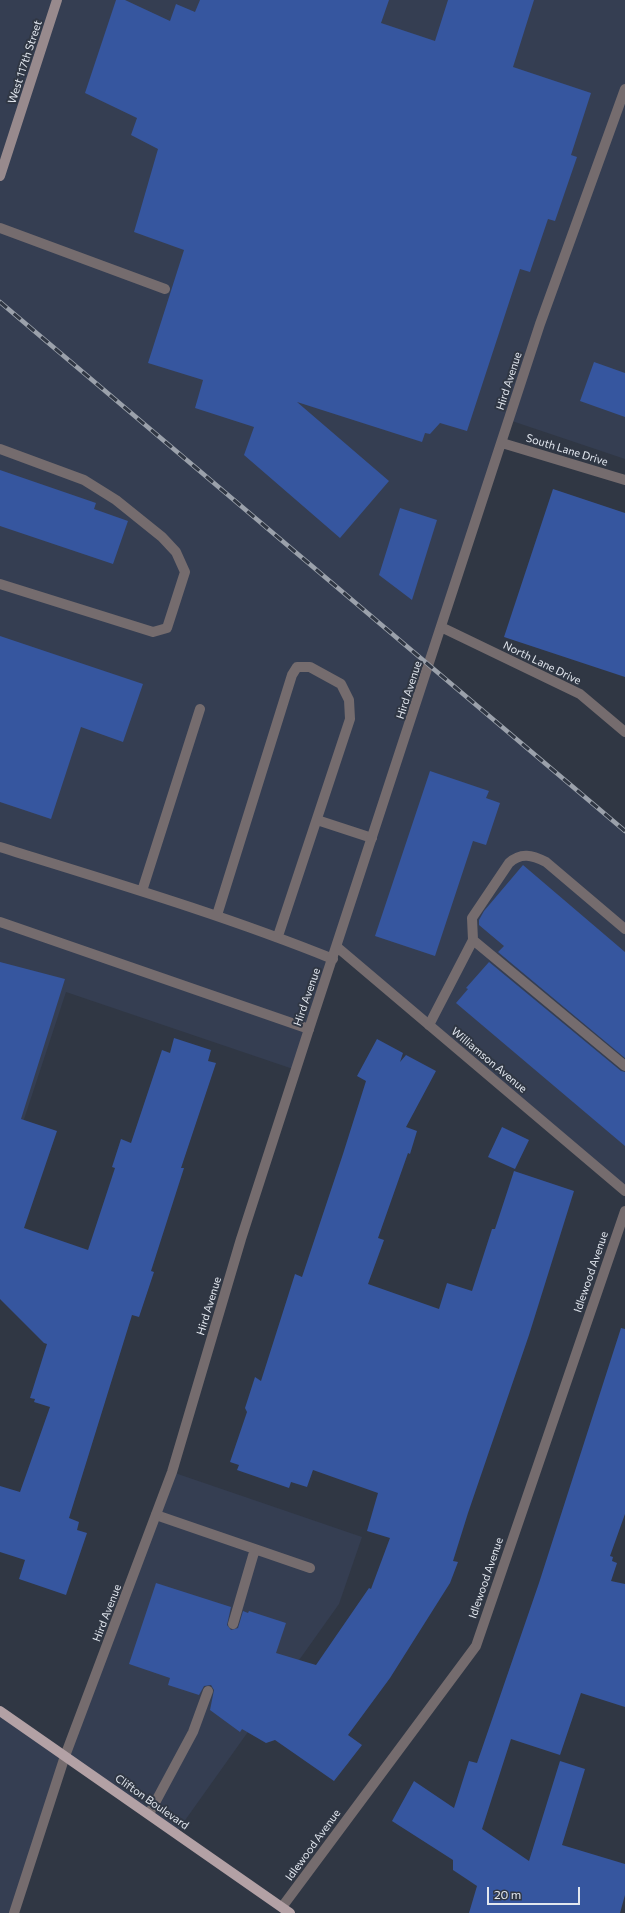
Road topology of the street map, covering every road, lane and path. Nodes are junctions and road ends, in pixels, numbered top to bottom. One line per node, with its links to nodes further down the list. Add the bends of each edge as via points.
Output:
1 (57, 0): 3 (main road, West 117th Street)
2 (625, 89): 6 (street, Hird Avenue, via 540,324)
3 (0, 176)
4 (0, 228): 5 (street)
5 (165, 289)
6 (502, 443): 8 (street, South Lane Drive); 10 (street, Hird Avenue)
7 (0, 449): 9 (street, via 84,480 116,500 162,537 176,552 186,572 168,628 153,632)
8 (625, 480)
9 (0, 584)
10 (441, 627): 12 (street, North Lane Drive, via 580,694); 14 (street, Hird Avenue)
11 (200, 709): 16 (street)
12 (625, 732)
13 (317, 820): 14 (street); 17 (street, via 350,719 349,700 341,684 310,667 298,667 292,675); 20 (street)
14 (372, 838): 22 (street, Hird Avenue)
15 (0, 847): 16 (street)
16 (142, 891): 17 (street)
17 (217, 915): 20 (street)
18 (0, 922): 25 (street)
19 (625, 929): 21 (street, via 546,862 535,856 524,855 509,863 472,918)
20 (278, 936): 23 (street)
21 (472, 940): 24 (street); 26 (street)
22 (337, 947): 23 (street, Hird Avenue); 24 (street, Williamson Avenue)
23 (333, 958): 25 (street, Hird Avenue)
24 (429, 1025): 27 (street, Williamson Avenue)
25 (309, 1028): 29 (street, Hird Avenue, via 172,1472)
26 (625, 1066)
27 (625, 1191)
28 (625, 1211): 37 (street, Idlewood Avenue, via 476,1646)
29 (156, 1515): 30 (street); 35 (street, Hird Avenue)
30 (255, 1549): 31 (street); 32 (street)
31 (310, 1568)
32 (233, 1624)
33 (208, 1691): 36 (street, via 193,1732)
34 (0, 1711): 35 (main road, Clifton Boulevard)
35 (65, 1756): 36 (main road, Clifton Boulevard); 38 (street, Hird Avenue)
36 (149, 1814): 37 (main road, Clifton Boulevard)
37 (286, 1910)
38 (14, 1913)

